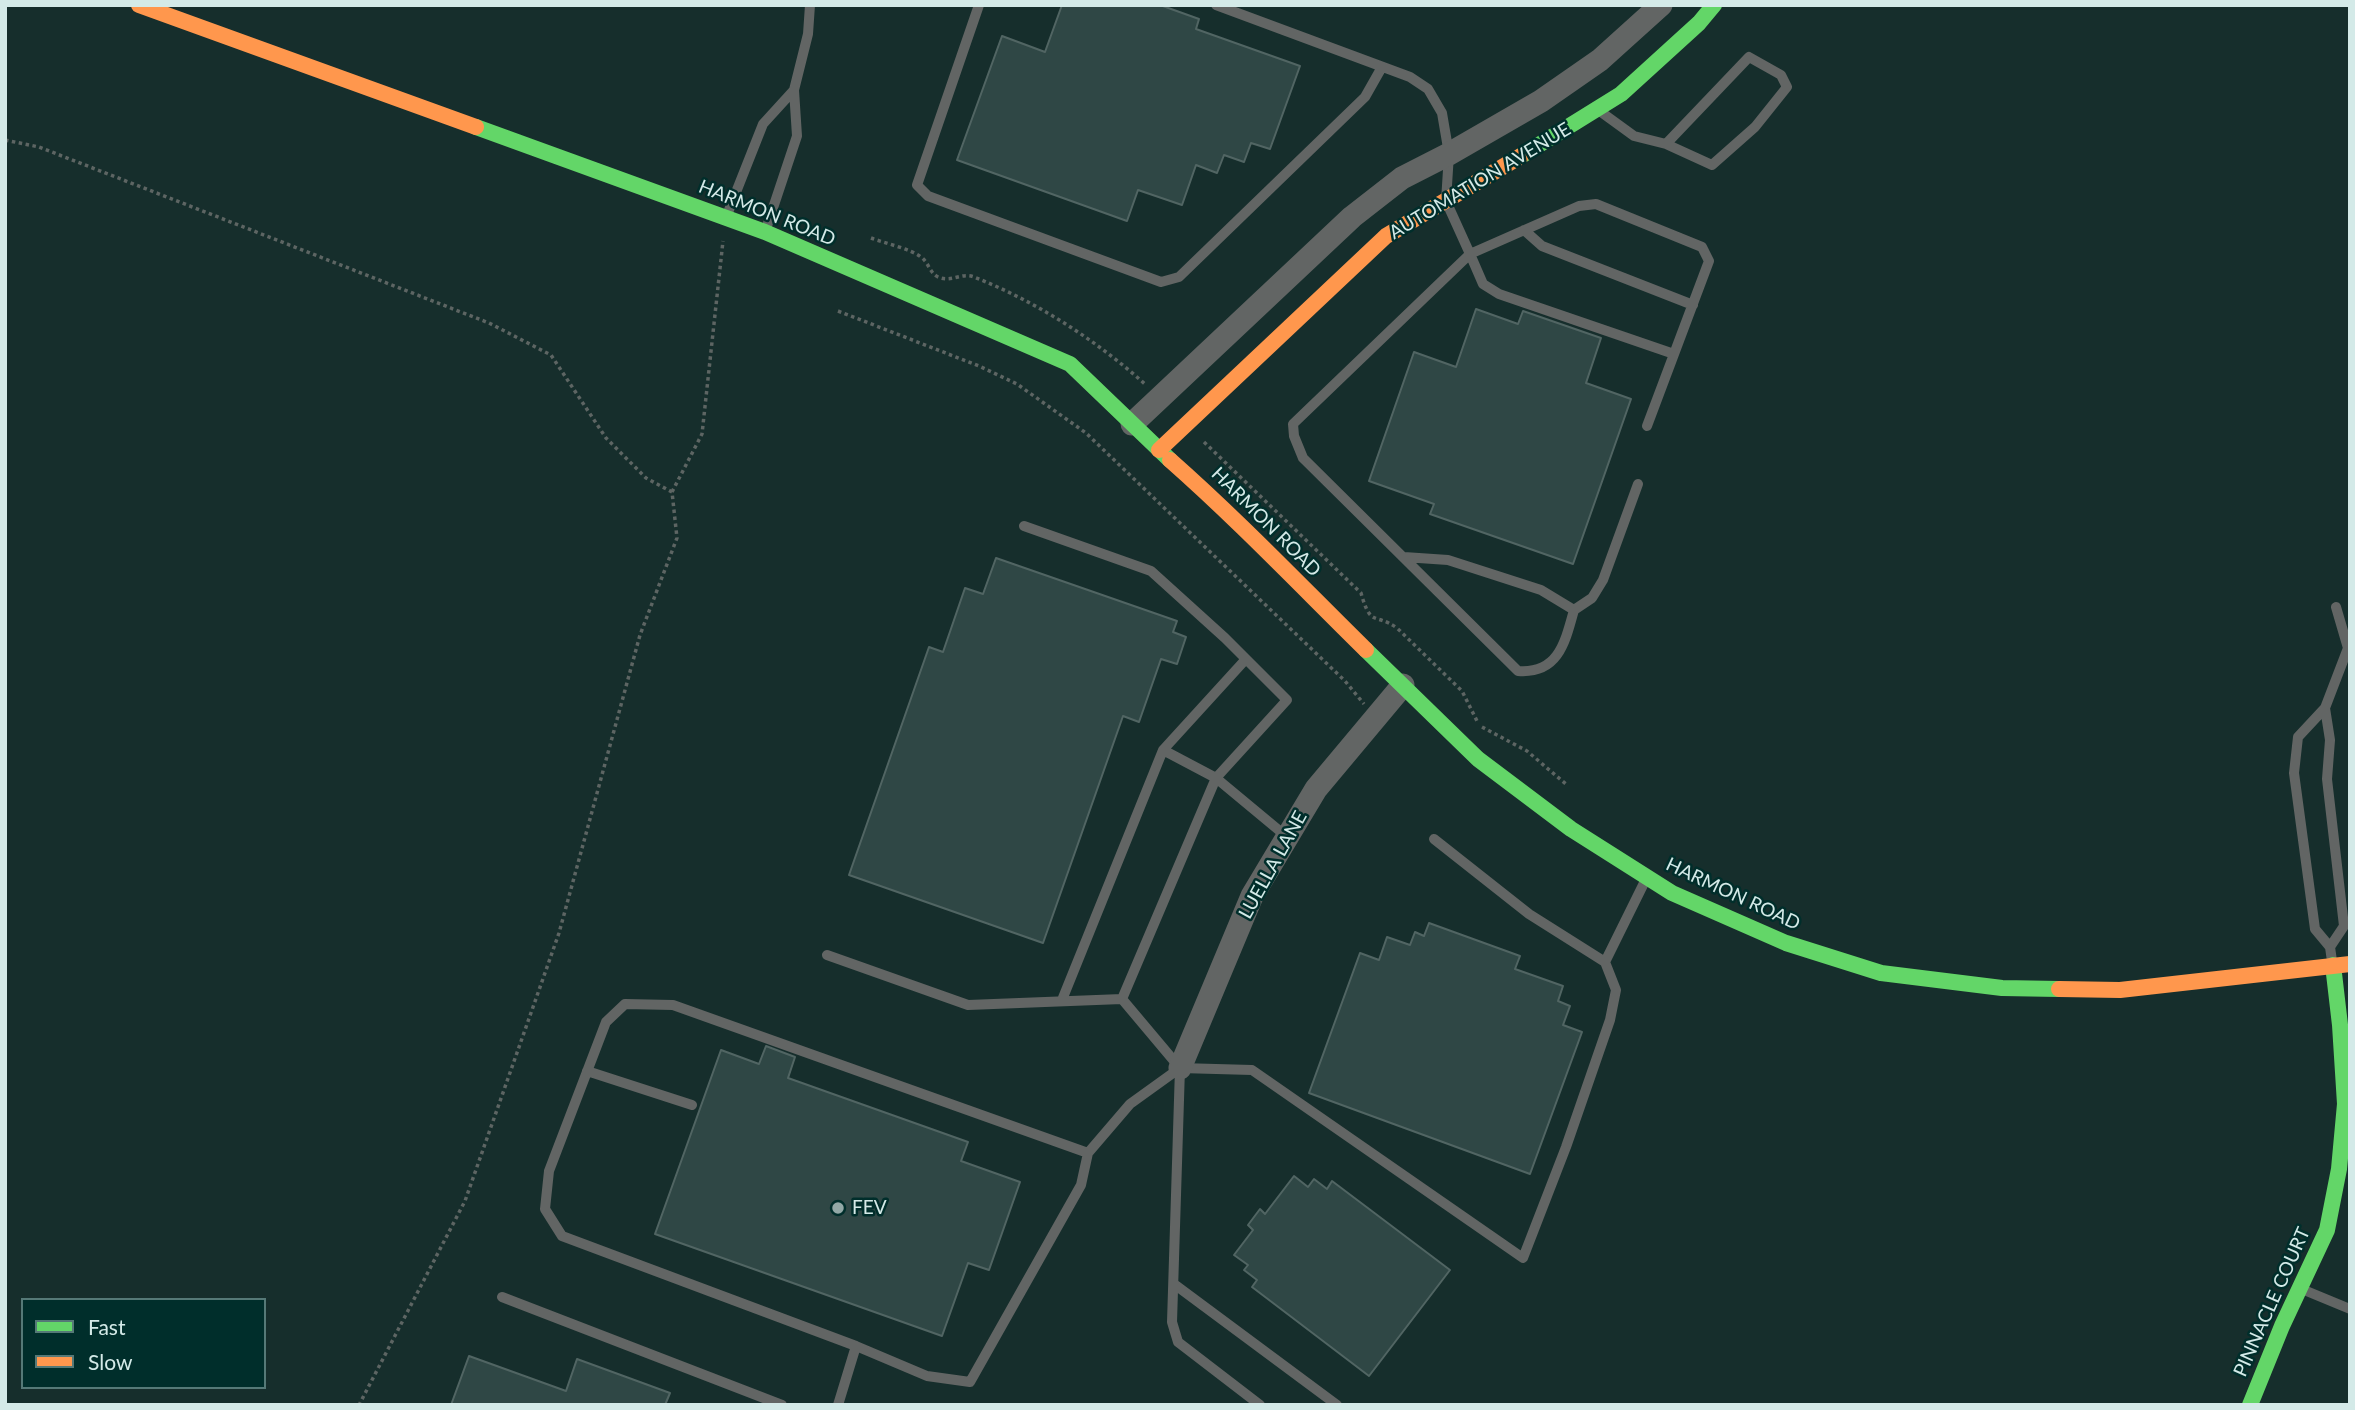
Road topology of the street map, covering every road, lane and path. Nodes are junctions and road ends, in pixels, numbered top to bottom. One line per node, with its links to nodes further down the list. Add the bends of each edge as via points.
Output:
1 (139, 5): 14 (street, HARMON ROAD)
2 (810, 5): 8 (lane)
3 (979, 5): 7 (lane, via 917,185 928,196 1161,282 1179,277 1365,97)
4 (1216, 5): 7 (lane)
5 (1661, 5): 12 (street, AUTOMATION AVENUE, via 1600,60 1541,101)
6 (1714, 5): 9 (street, AUTOMATION AVENUE, via 1653,67)
7 (1382, 66): 12 (lane, via 1428,89 1441,113)
8 (794, 90): 14 (lane, via 763,124); 16 (lane, via 797,136)
9 (1597, 110): 11 (lane, via 1634,136); 13 (street, AUTOMATION AVENUE)
10 (5, 140): 25 (path, via 39,147 489,323 551,355 606,438 646,478)
11 (1666, 144): 11 (lane, via 1712,165 1755,127 1787,87 1781,75 1749,57)
12 (1449, 154): 13 (lane); 21 (street, AUTOMATION AVENUE, via 1402,178 1352,216)
13 (1446, 201): 17 (lane); 23 (street, AUTOMATION AVENUE, via 1385,236)
14 (726, 218): 16 (street, HARMON ROAD); 25 (path, via 702,435)
15 (1524, 230): 17 (lane); 18 (lane, via 1542,246); 18 (lane, via 1578,206 1596,204 1702,247 1709,261)
16 (765, 232): 21 (street, HARMON ROAD, via 1070,365)
17 (1470, 254): 20 (lane, via 1483,284 1499,294); 27 (lane, via 1293,424 1303,458)
18 (1693, 304): 20 (lane)
19 (838, 311): 34 (path, via 1017,384 1086,433)
20 (1674, 354): 22 (lane)
21 (1132, 424): 23 (street, HARMON ROAD)
22 (1647, 426)
23 (1159, 450): 32 (street, HARMON ROAD, via 1225,508)
24 (1637, 484): 29 (lane, via 1603,580 1592,598)
25 (671, 492): 57 (path, via 677,538 640,635 559,933 465,1201)
26 (1024, 526): 31 (lane, via 1151,571)
27 (1404, 557): 29 (lane, via 1448,560 1541,590); 29 (lane, via 1518,671 1534,672 1552,663 1567,637)
28 (2336, 607): 30 (lane)
29 (1574, 611)
30 (2349, 648): 33 (lane)
31 (1246, 659): 35 (lane); 36 (lane, via 1287,700)
32 (1404, 685): 34 (street, LUELLA LANE); 39 (street, HARMON ROAD, via 1478,759 1571,829)
33 (2325, 708): 40 (lane, via 2330,740 2327,779 2344,926); 40 (lane, via 2298,737 2294,773 2315,929)
34 (1377, 716): 37 (street, LUELLA LANE, via 1316,789)
35 (1163, 750): 36 (lane); 46 (lane)
36 (1216, 778): 37 (lane); 45 (lane)
37 (1287, 837): 47 (street, LUELLA LANE, via 1252,896)
38 (1434, 839): 42 (lane, via 1529,914)
39 (1647, 877): 42 (lane); 44 (street, HARMON ROAD, via 1672,893 1786,943 1881,973 2002,988 2120,990)
40 (2330, 947): 44 (lane)
41 (827, 955): 46 (lane, via 968,1005)
42 (1605, 962): 47 (lane, via 1616,990 1610,1020 1523,1258 1252,1070)
43 (2350, 964): 44 (street, HARMON ROAD)
44 (2333, 965): 51 (street, PINNACLE COURT, via 2345,1104)
45 (1122, 999): 46 (lane); 47 (lane)
46 (1062, 1000)
47 (1180, 1068): 50 (lane, via 1130,1104); 52 (lane)
48 (587, 1071): 49 (lane); 50 (lane, via 606,1022 625,1004 673,1005); 56 (lane, via 549,1171 545,1209 562,1236)
49 (692, 1105)
50 (1087, 1153): 56 (lane, via 1081,1185 970,1382 927,1376)
51 (2345, 1164): 53 (street, PINNACLE COURT, via 2328,1230)
52 (1174, 1284): 60 (lane, via 1172,1322 1178,1342); 61 (lane)
53 (2300, 1288): 55 (lane); 62 (street, PINNACLE COURT)
54 (502, 1297): 58 (lane)
55 (2350, 1309)
56 (856, 1346): 59 (lane)
57 (359, 1405)
58 (782, 1405)
59 (838, 1405)
60 (1260, 1405)
61 (1337, 1405)
62 (2250, 1405)

